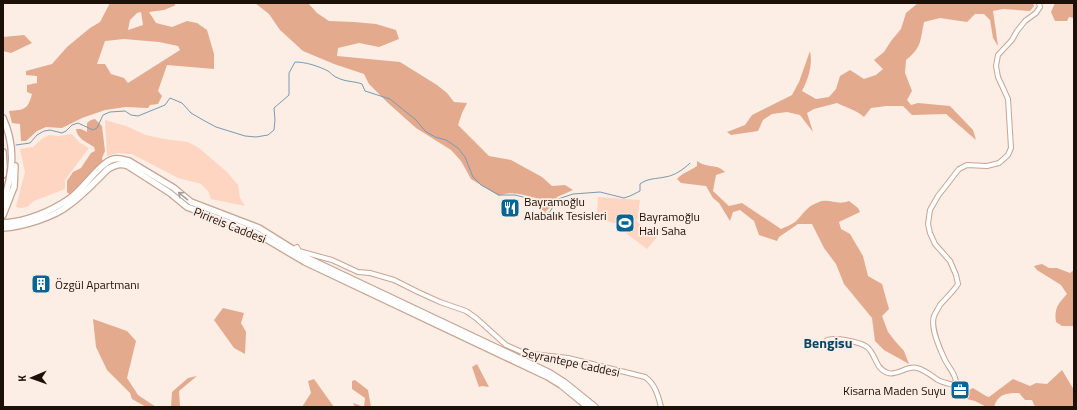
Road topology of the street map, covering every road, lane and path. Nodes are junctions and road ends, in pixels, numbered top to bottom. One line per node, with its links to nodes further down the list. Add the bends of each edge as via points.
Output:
1 (1039, 3): 11 (street, via 1040,7 1036,14 1025,21 998,55 998,77 1008,99 1011,148 1008,155 999,163 987,166 967,165 959,169 930,210 930,233 935,244 950,261 958,284 941,305 933,322 935,336 956,382 953,385 940,381 916,368 884,372 866,347 833,339)
2 (3, 118): 3 (main road)
3 (11, 148): 6 (main road, via 12,167); 7 (main road, via 16,168 14,187)
4 (3, 152): 5 (main road)
5 (3, 175)
6 (3, 203)
7 (3, 215)
8 (3, 223): 10 (main road, Pirireis Caddesi, one-way to 8, via 259,228 191,202 174,188 129,161 116,158 106,163 71,198 56,207 22,220)
9 (3, 228): 10 (main road, Pirireis Caddesi, via 24,225 69,206 108,169 121,164 170,193 187,207)
10 (294, 250): 12 (main road, via 305,262 548,377); 13 (main road, via 550,373); 14 (street, Seyrantepe Caddesi, via 332,260 358,272 394,280 440,302 466,311 506,345 524,353 568,358 645,377 658,394)
11 (826, 341)
12 (588, 407)
13 (594, 407)
14 (662, 407)

